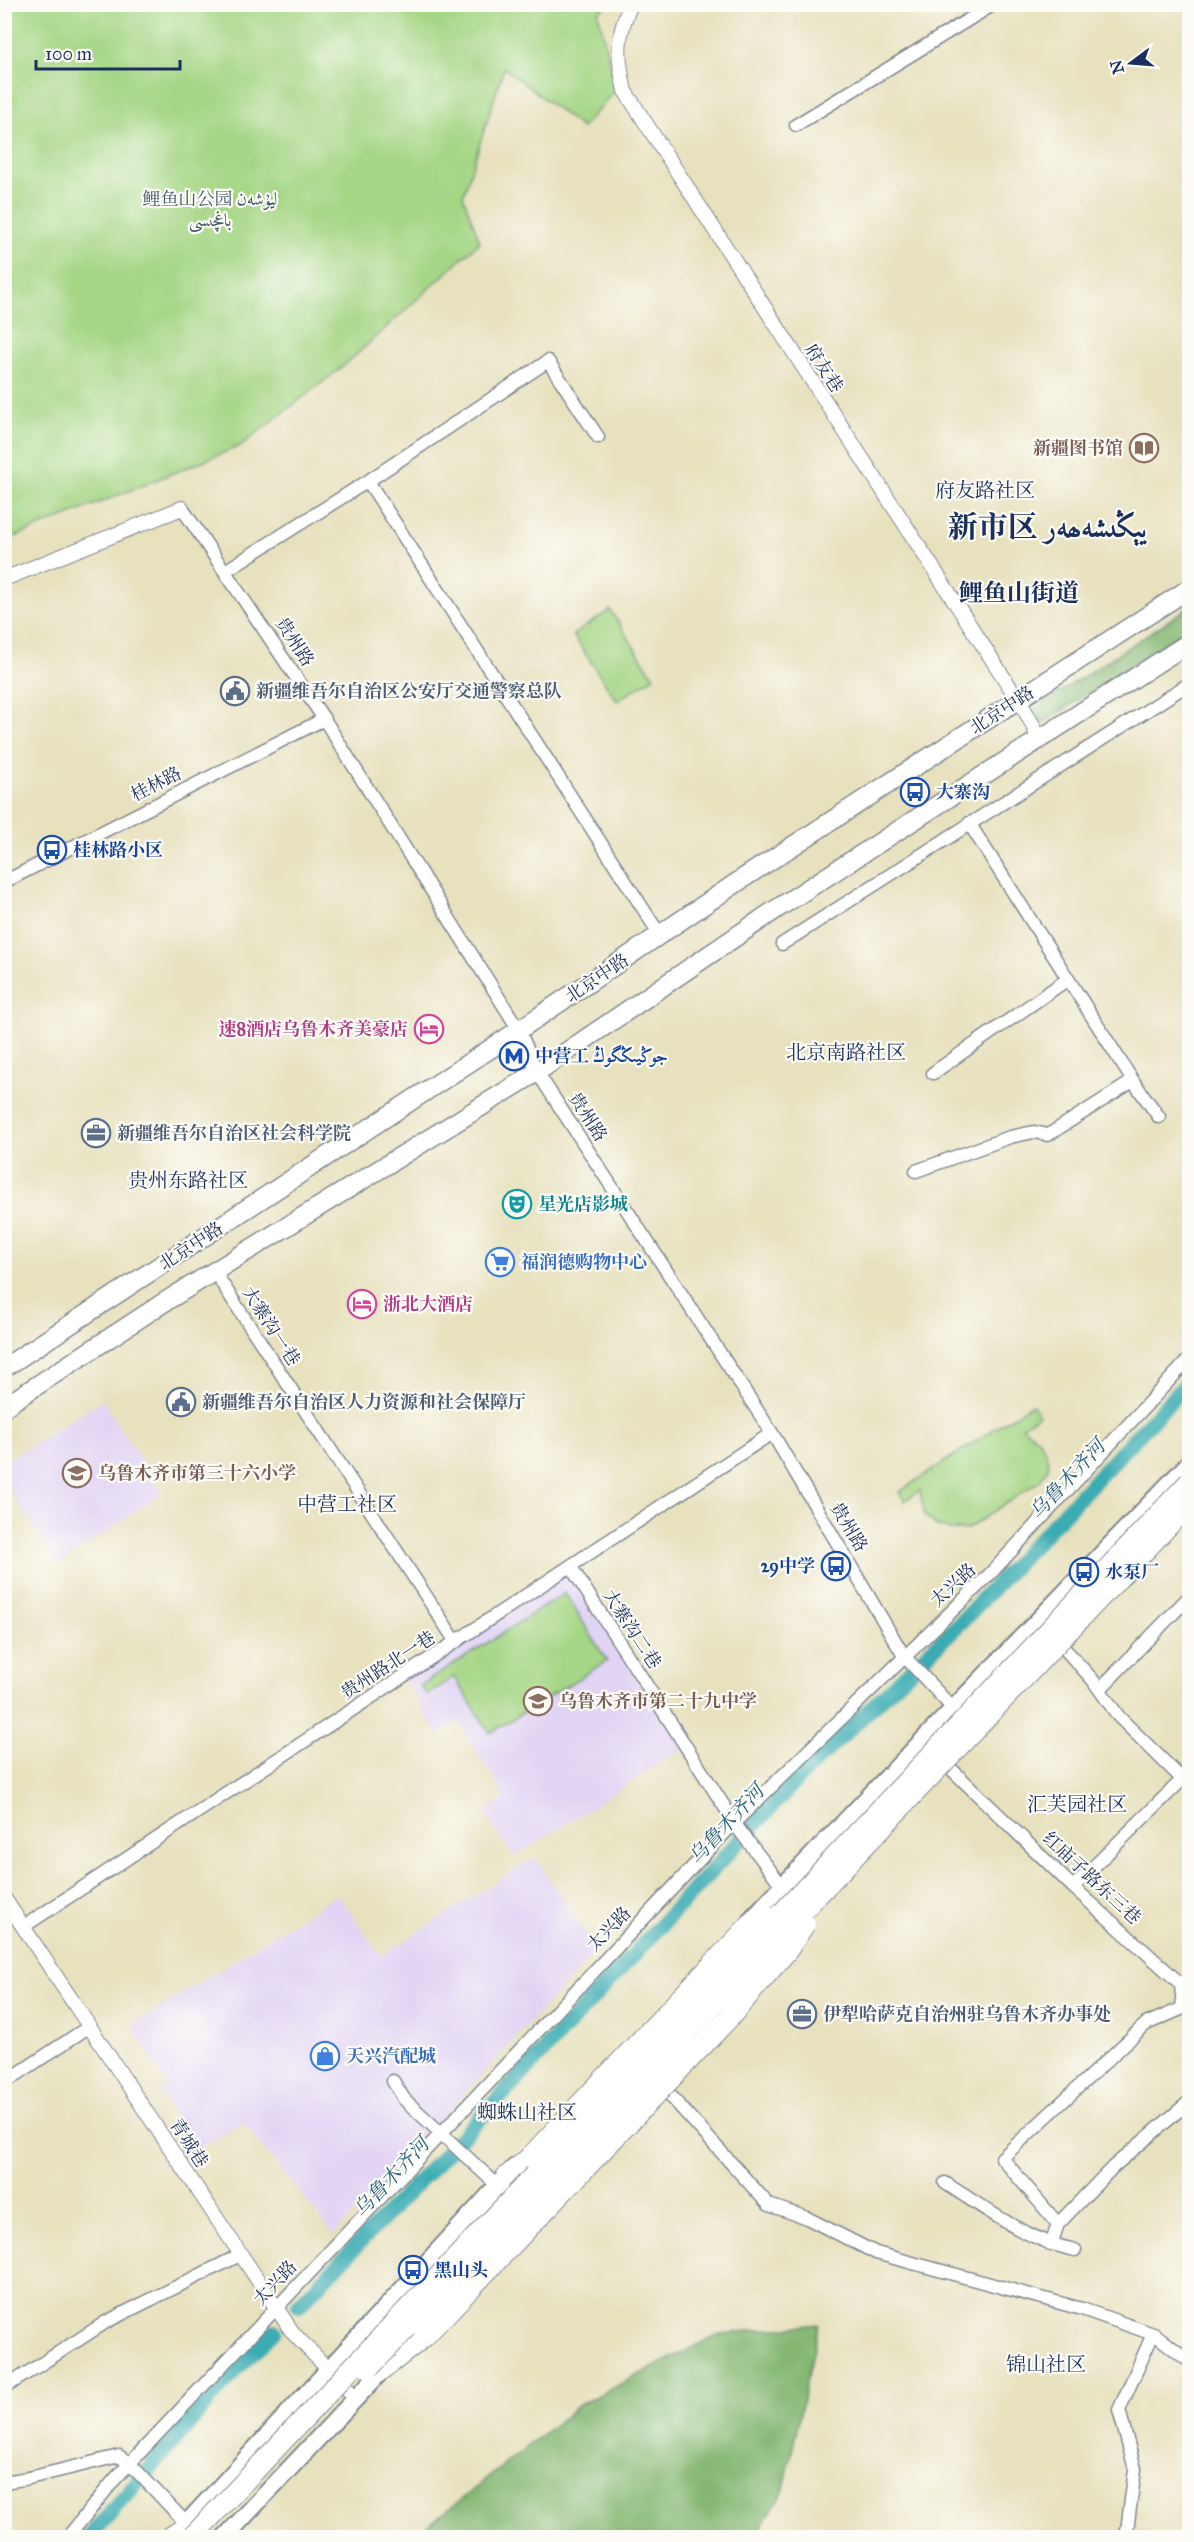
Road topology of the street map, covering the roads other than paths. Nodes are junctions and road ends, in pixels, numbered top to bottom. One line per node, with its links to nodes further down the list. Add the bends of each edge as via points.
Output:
1 (622, 4): 13 (street, 府友巷, via 610,51 615,78 630,114)
2 (631, 4): 13 (street, 府友巷, via 620,33 618,62 624,91)
3 (994, 4): 4 (street)
4 (796, 125)
5 (598, 437): 6 (street, via 548,361)
6 (368, 481): 8 (street); 18 (street)
7 (182, 508): 8 (street, 贵州路); 9 (street)
8 (225, 571): 14 (street, 贵州路)
9 (4, 579)
10 (1190, 588): 13 (main road, 北京中路)
11 (1190, 642): 15 (main road, 北京中路)
12 (1190, 683): 16 (street)
13 (1014, 702): 15 (street, 府友巷, via 1034,728); 18 (main road, 北京中路)
14 (324, 719): 17 (street, 桂林路); 21 (street, 贵州路)
15 (1038, 740): 22 (main road, 北京中路, via 775,910)
16 (969, 824): 19 (street); 20 (street)
17 (4, 882)
18 (660, 935): 21 (main road, 北京中路)
19 (782, 944)
20 (1068, 979): 23 (street); 24 (street)
21 (519, 1030): 22 (street, 贵州路); 29 (main road, 北京中路)
22 (537, 1072): 27 (main road, 北京中路); 31 (street, 贵州路)
23 (933, 1073)
24 (1133, 1081): 25 (street); 26 (street, via 1048,1135 1034,1132 1010,1137)
25 (1159, 1118)
26 (916, 1170)
27 (214, 1271): 30 (main road, 北京中路); 38 (street, 大寨沟一巷)
28 (1190, 1358): 40 (street, 太兴路, via 990,1574)
29 (4, 1368)
30 (4, 1407)
31 (772, 1433): 36 (street, 贵州路北一巷); 40 (street, 贵州路)
32 (1190, 1462): 42 (main road)
33 (1190, 1481): 44 (highway, bridge)
34 (1190, 1503): 48 (highway, bridge)
35 (1190, 1518): 39 (main road)
36 (571, 1567): 38 (street, 贵州路北一巷); 47 (street, 大寨沟二巷)
37 (1190, 1596): 41 (street)
38 (456, 1642): 53 (street, 贵州路北一巷)
39 (1063, 1647): 41 (street); 43 (main road)
40 (906, 1657): 42 (street, 贵州路); 47 (street, 太兴路)
41 (1100, 1689): 46 (street, via 1119,1717)
42 (952, 1708): 43 (street, 贵州路); 44 (main road)
43 (978, 1734): 45 (main road)
44 (928, 1744): 45 (street, 红庙子路东三巷); 49 (main road); 61 (highway, bridge, via 888,1781 529,2158); 76 (highway, bridge)
45 (948, 1765): 50 (street, 红庙子路东三巷); 52 (main road)
46 (1186, 1775): 50 (street)
47 (738, 1827): 49 (street, 大寨沟二巷); 60 (street, 太兴路)
48 (839, 1874): 71 (highway, bridge, via 787,1951 730,2017 425,2336); 78 (highway, bridge)
49 (782, 1887): 52 (street, 大寨沟二巷); 61 (main road)
50 (1073, 1887): 54 (street, 红庙子路东三巷)
51 (4, 1898): 53 (street, 青城巷)
52 (808, 1915): 57 (main road)
53 (24, 1927): 55 (street, 青城巷)
54 (1185, 1984): 63 (street, via 1183,2008 1146,2024 1002,2158)
55 (90, 2026): 58 (street); 66 (street, 青城巷)
56 (393, 2081): 60 (street, via 404,2099)
57 (657, 2081): 68 (street, via 770,2205 807,2218 876,2253 1082,2309); 71 (main road)
58 (4, 2083)
59 (1190, 2101): 63 (street, via 1113,2167)
60 (444, 2135): 61 (street); 67 (street, 太兴路)
61 (502, 2181): 70 (main road)
62 (945, 2183): 64 (street, via 996,2217)
63 (1058, 2224): 64 (street)
64 (1051, 2245): 65 (street)
65 (1075, 2250)
66 (240, 2255): 67 (street, 青城巷); 72 (street, via 106,2322)
67 (276, 2309): 70 (street, 青城巷); 74 (street, 太兴路)
68 (1154, 2334): 69 (street); 80 (street, via 1119,2410 1135,2469)
69 (1190, 2362)
70 (327, 2370): 73 (street, 青城巷); 76 (main road)
71 (382, 2370): 73 (main road)
72 (4, 2388)
73 (356, 2398): 79 (main road)
74 (137, 2472): 75 (street, via 118,2457); 76 (street); 77 (street, 太兴路)
75 (4, 2482)
76 (179, 2534)
77 (67, 2538)
78 (208, 2538)
79 (224, 2538)
80 (1126, 2538)

